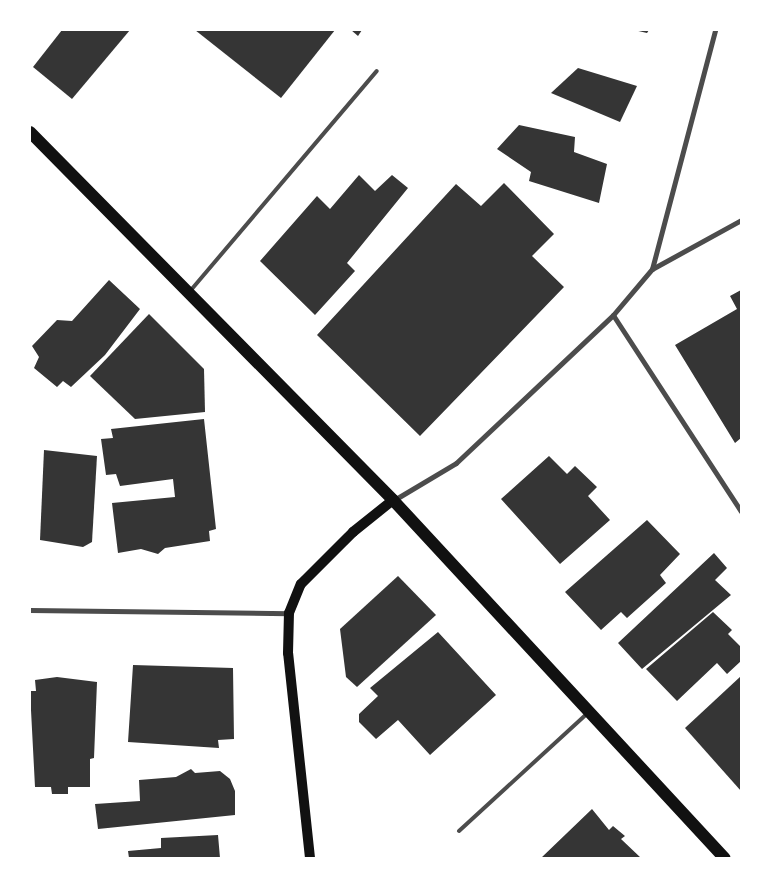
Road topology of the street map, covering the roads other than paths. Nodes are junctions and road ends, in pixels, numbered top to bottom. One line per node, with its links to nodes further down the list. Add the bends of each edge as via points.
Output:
1 (715, 30): 5 (street)
2 (377, 71): 6 (lane)
3 (30, 132): 6 (main road)
4 (741, 220): 5 (street)
5 (652, 269): 7 (street)
6 (190, 290): 8 (main road)
7 (612, 315): 8 (street, via 456,463); 9 (street)
8 (393, 500): 11 (main road, via 353,532 302,584); 12 (main road)
9 (741, 510)
10 (30, 610): 11 (street)
11 (289, 613): 14 (main road, via 288,653)
12 (590, 712): 13 (lane); 15 (main road)
13 (459, 831)
14 (310, 858)
15 (725, 858)

